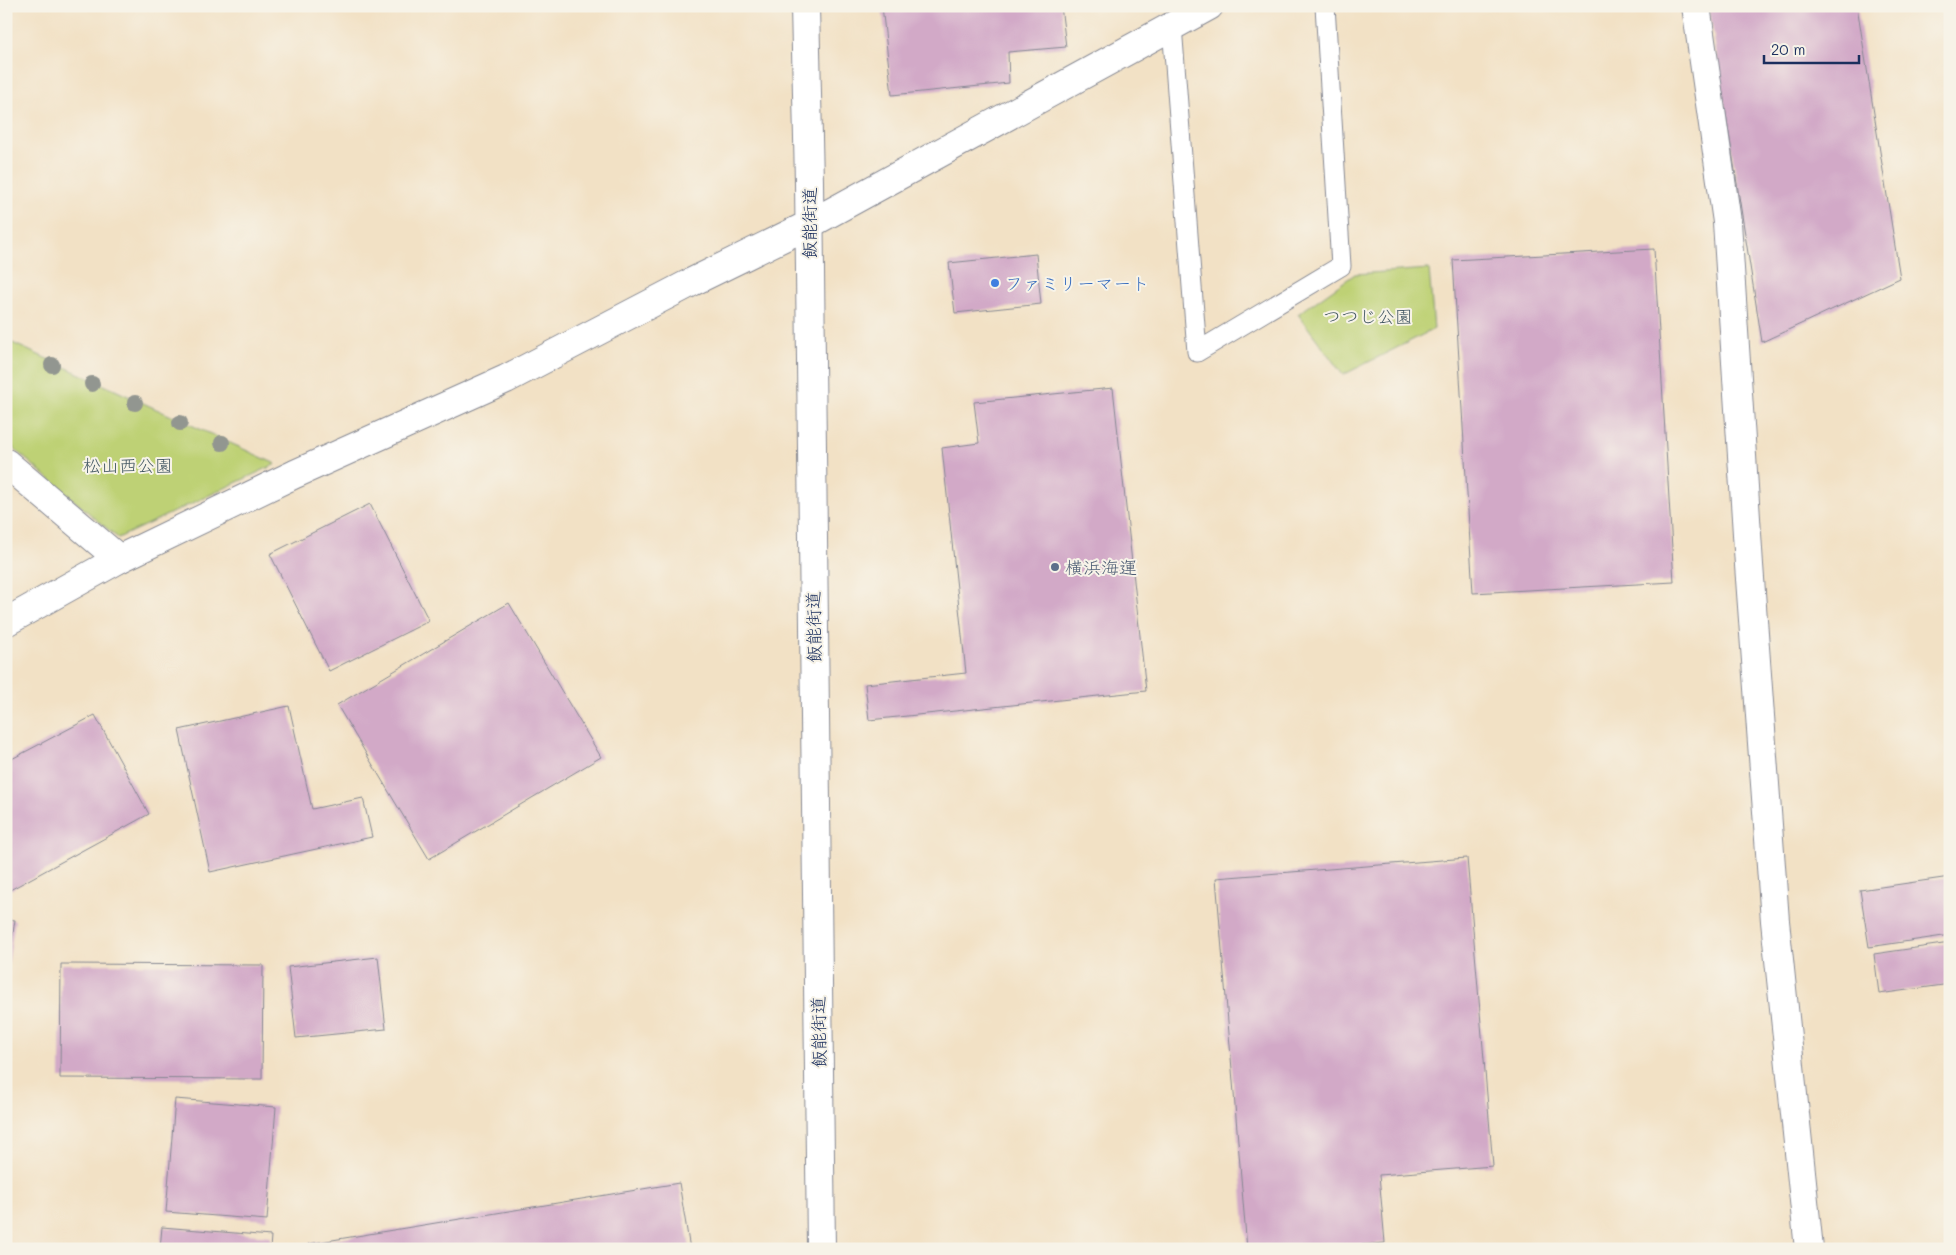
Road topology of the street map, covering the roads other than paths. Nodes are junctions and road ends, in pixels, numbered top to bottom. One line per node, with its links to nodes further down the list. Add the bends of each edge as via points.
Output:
1 (804, 6): 6 (street, 飯能街道)
2 (1209, 6): 5 (street)
3 (1325, 6): 5 (lane, via 1341,266 1197,352)
4 (1696, 6): 11 (street, via 1726,222 1775,921)
5 (1172, 26): 6 (street)
6 (808, 225): 8 (street, via 506,378 294,474); 10 (street, 飯能街道)
7 (6, 463): 8 (street)
8 (119, 559): 9 (street)
9 (6, 622)
10 (821, 1249)
11 (1809, 1249)

